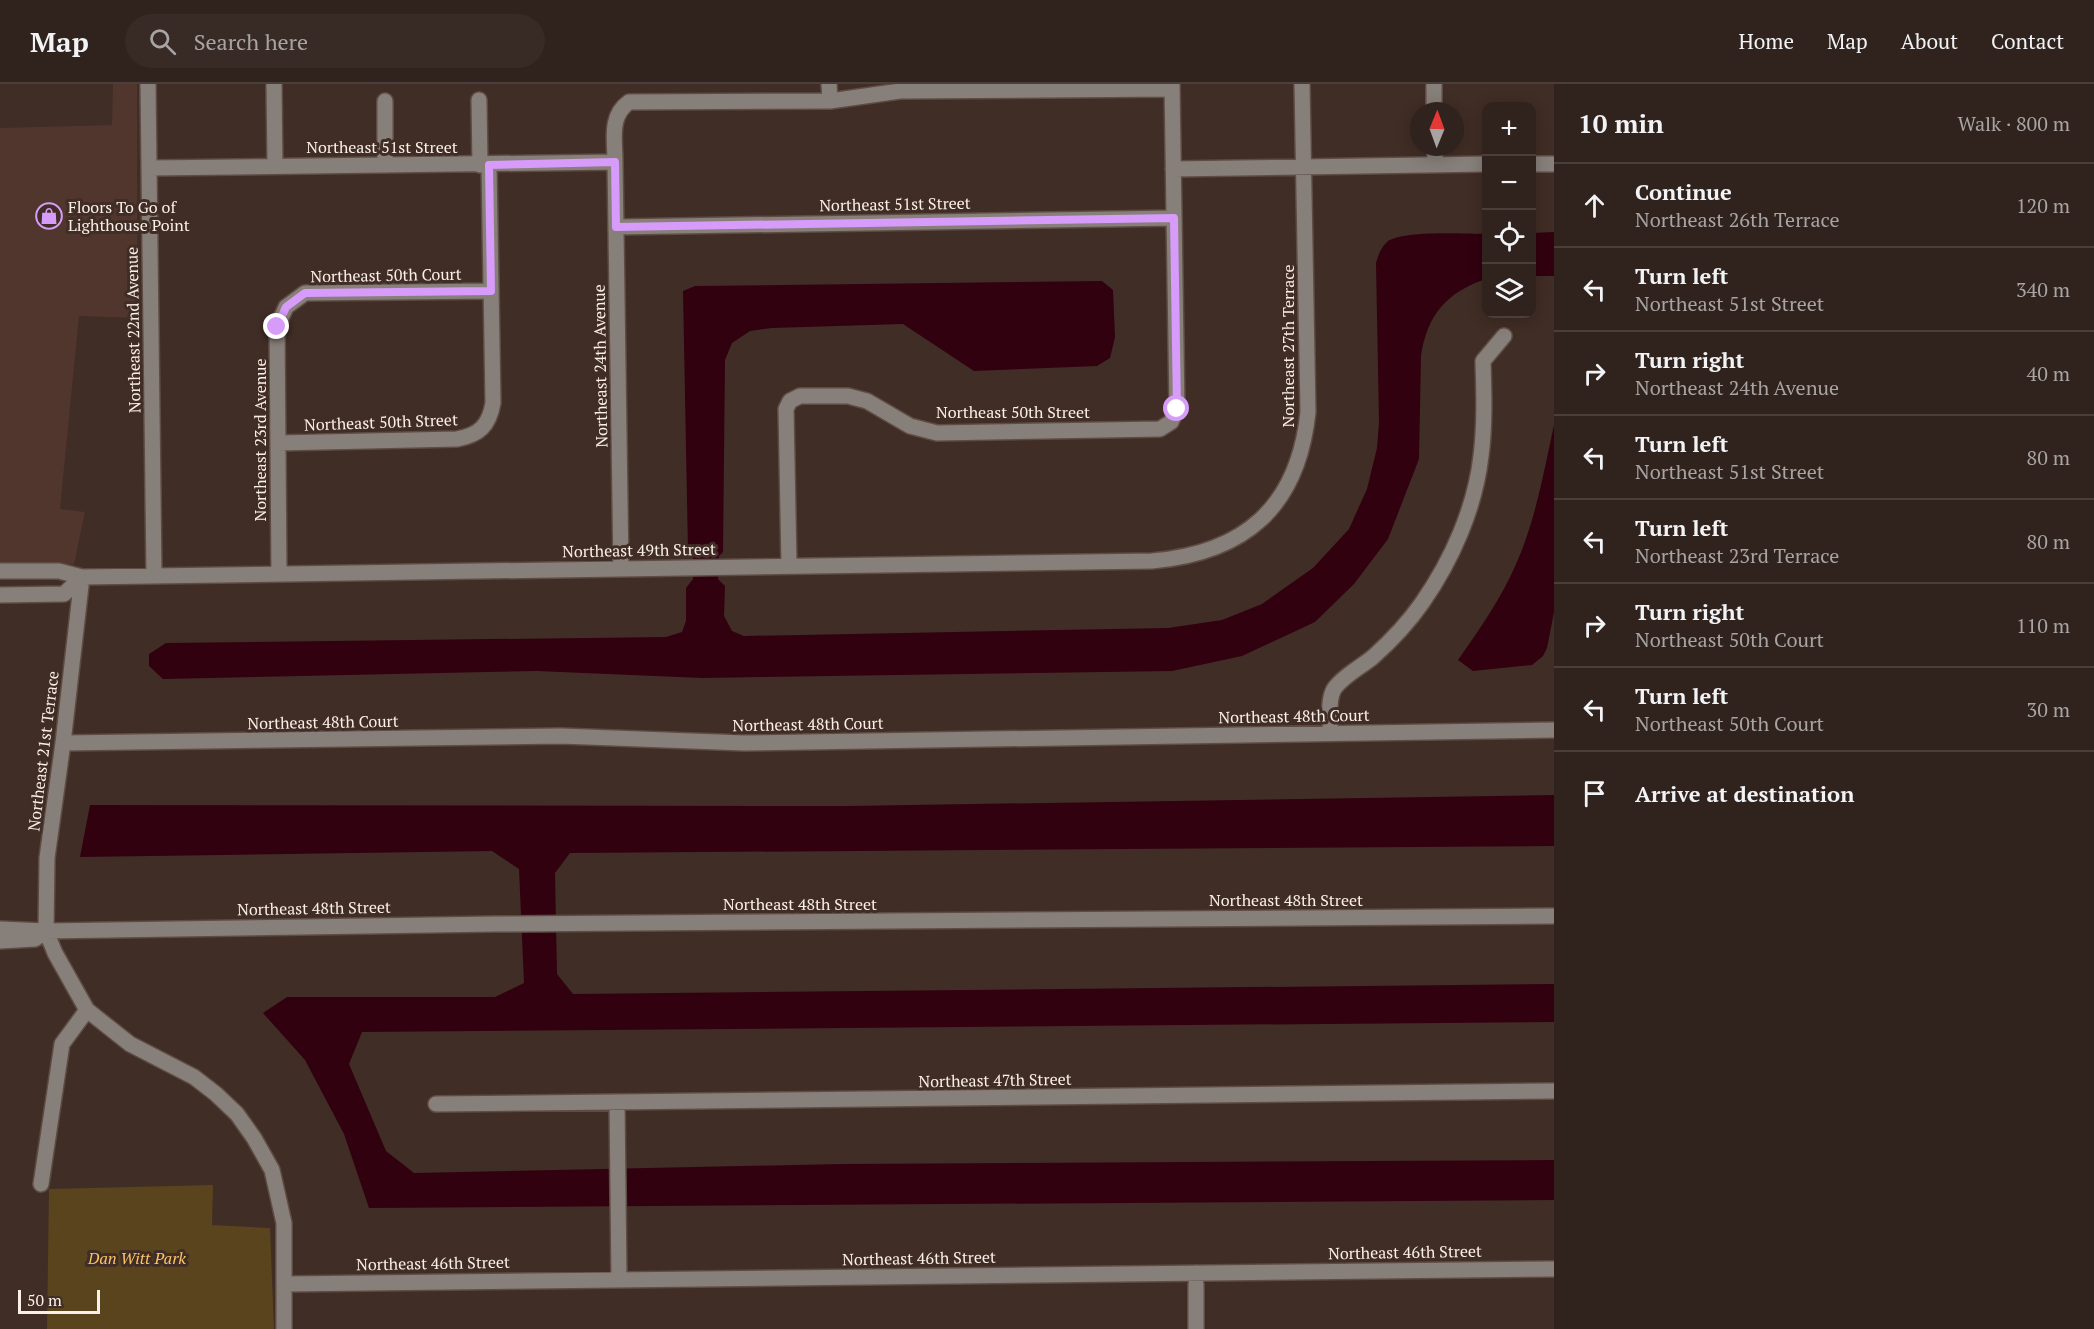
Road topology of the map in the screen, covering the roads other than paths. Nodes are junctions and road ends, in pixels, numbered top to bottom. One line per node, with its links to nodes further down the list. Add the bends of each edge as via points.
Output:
1 (148, 84): 21 (street, Northeast 22nd Avenue)
2 (274, 84): 19 (street)
3 (829, 84): 9 (street)
4 (1302, 84): 20 (street, Northeast 27th Terrace)
5 (1434, 84): 10 (street)
6 (1172, 86): 9 (street, via 876,93); 22 (street)
7 (479, 100): 16 (street)
8 (385, 101): 15 (street)
9 (830, 101): 12 (street, Northeast 24th Avenue, via 629,102 619,109 615,120)
10 (1434, 102)
11 (1435, 156): 17 (street)
12 (615, 162): 16 (street, Northeast 51st Street); 24 (street, Northeast 24th Avenue)
13 (1536, 164): 14 (street)
14 (1554, 164)
15 (385, 165): 16 (street, Northeast 51st Street); 19 (street, Northeast 51st Street)
16 (485, 165): 25 (street)
17 (1435, 165): 18 (street); 20 (street)
18 (1482, 165)
19 (275, 166): 21 (street, Northeast 51st Street)
20 (1304, 166): 22 (street); 29 (street, Northeast 27th Terrace, via 1308,412 1305,440 1296,469 1268,513 1222,546)
21 (150, 168): 34 (street, Northeast 22nd Avenue)
22 (1173, 169): 23 (street)
23 (1174, 218): 24 (street, Northeast 51st Street); 30 (street, Northeast 50th Street, via 1177,409 1171,422 1160,429 937,433 910,426 867,401 848,396 800,396 790,401 786,409)
24 (616, 227): 31 (street, Northeast 24th Avenue)
25 (491, 291): 26 (street, Northeast 50th Court, via 305,293); 28 (street, Northeast 50th Street, via 493,403 490,416 472,436)
26 (286, 307): 28 (street, Northeast 23rd Avenue, via 277,327)
27 (1503, 336): 38 (street, via 1483,361 1481,459 1458,539 1408,621 1334,689)
28 (278, 443): 33 (street, Northeast 23rd Avenue)
29 (1196, 555): 30 (street, Northeast 49th Street, via 1152,561)
30 (789, 565): 31 (street, Northeast 49th Street)
31 (621, 569): 33 (street, Northeast 49th Street)
32 (0, 571): 35 (street, Northeast 49th Street, via 60,571)
33 (279, 574): 34 (street, Northeast 49th Street)
34 (154, 576): 35 (street, Northeast 49th Street)
35 (82, 577): 36 (street, via 64,594); 39 (street, Northeast 21st Terrace)
36 (0, 595)
37 (1554, 730): 38 (street, Northeast 48th Court)
38 (1330, 734): 39 (street, Northeast 48th Court, via 744,743 572,736)
39 (63, 743): 42 (street, Northeast 21st Terrace, via 47,858)
40 (1554, 915): 42 (street, Northeast 48th Street)
41 (0, 929): 42 (street, Northeast 48th Street)
42 (46, 930): 43 (street, Northeast 48th Street, via 35,939); 44 (street)
43 (0, 941)
44 (87, 1010): 48 (street, via 62,1044); 52 (street, via 130,1044 194,1077 237,1114 272,1170 280,1196)
45 (1554, 1091): 46 (street, Northeast 47th Street)
46 (617, 1102): 47 (street, Northeast 47th Street); 51 (street)
47 (436, 1104)
48 (41, 1184)
49 (1554, 1269): 50 (street, Northeast 46th Street)
50 (1196, 1273): 51 (street, Northeast 46th Street); 54 (street)
51 (619, 1279): 52 (street, Northeast 46th Street)
52 (285, 1284): 53 (street)
53 (284, 1329)
54 (1196, 1329)

